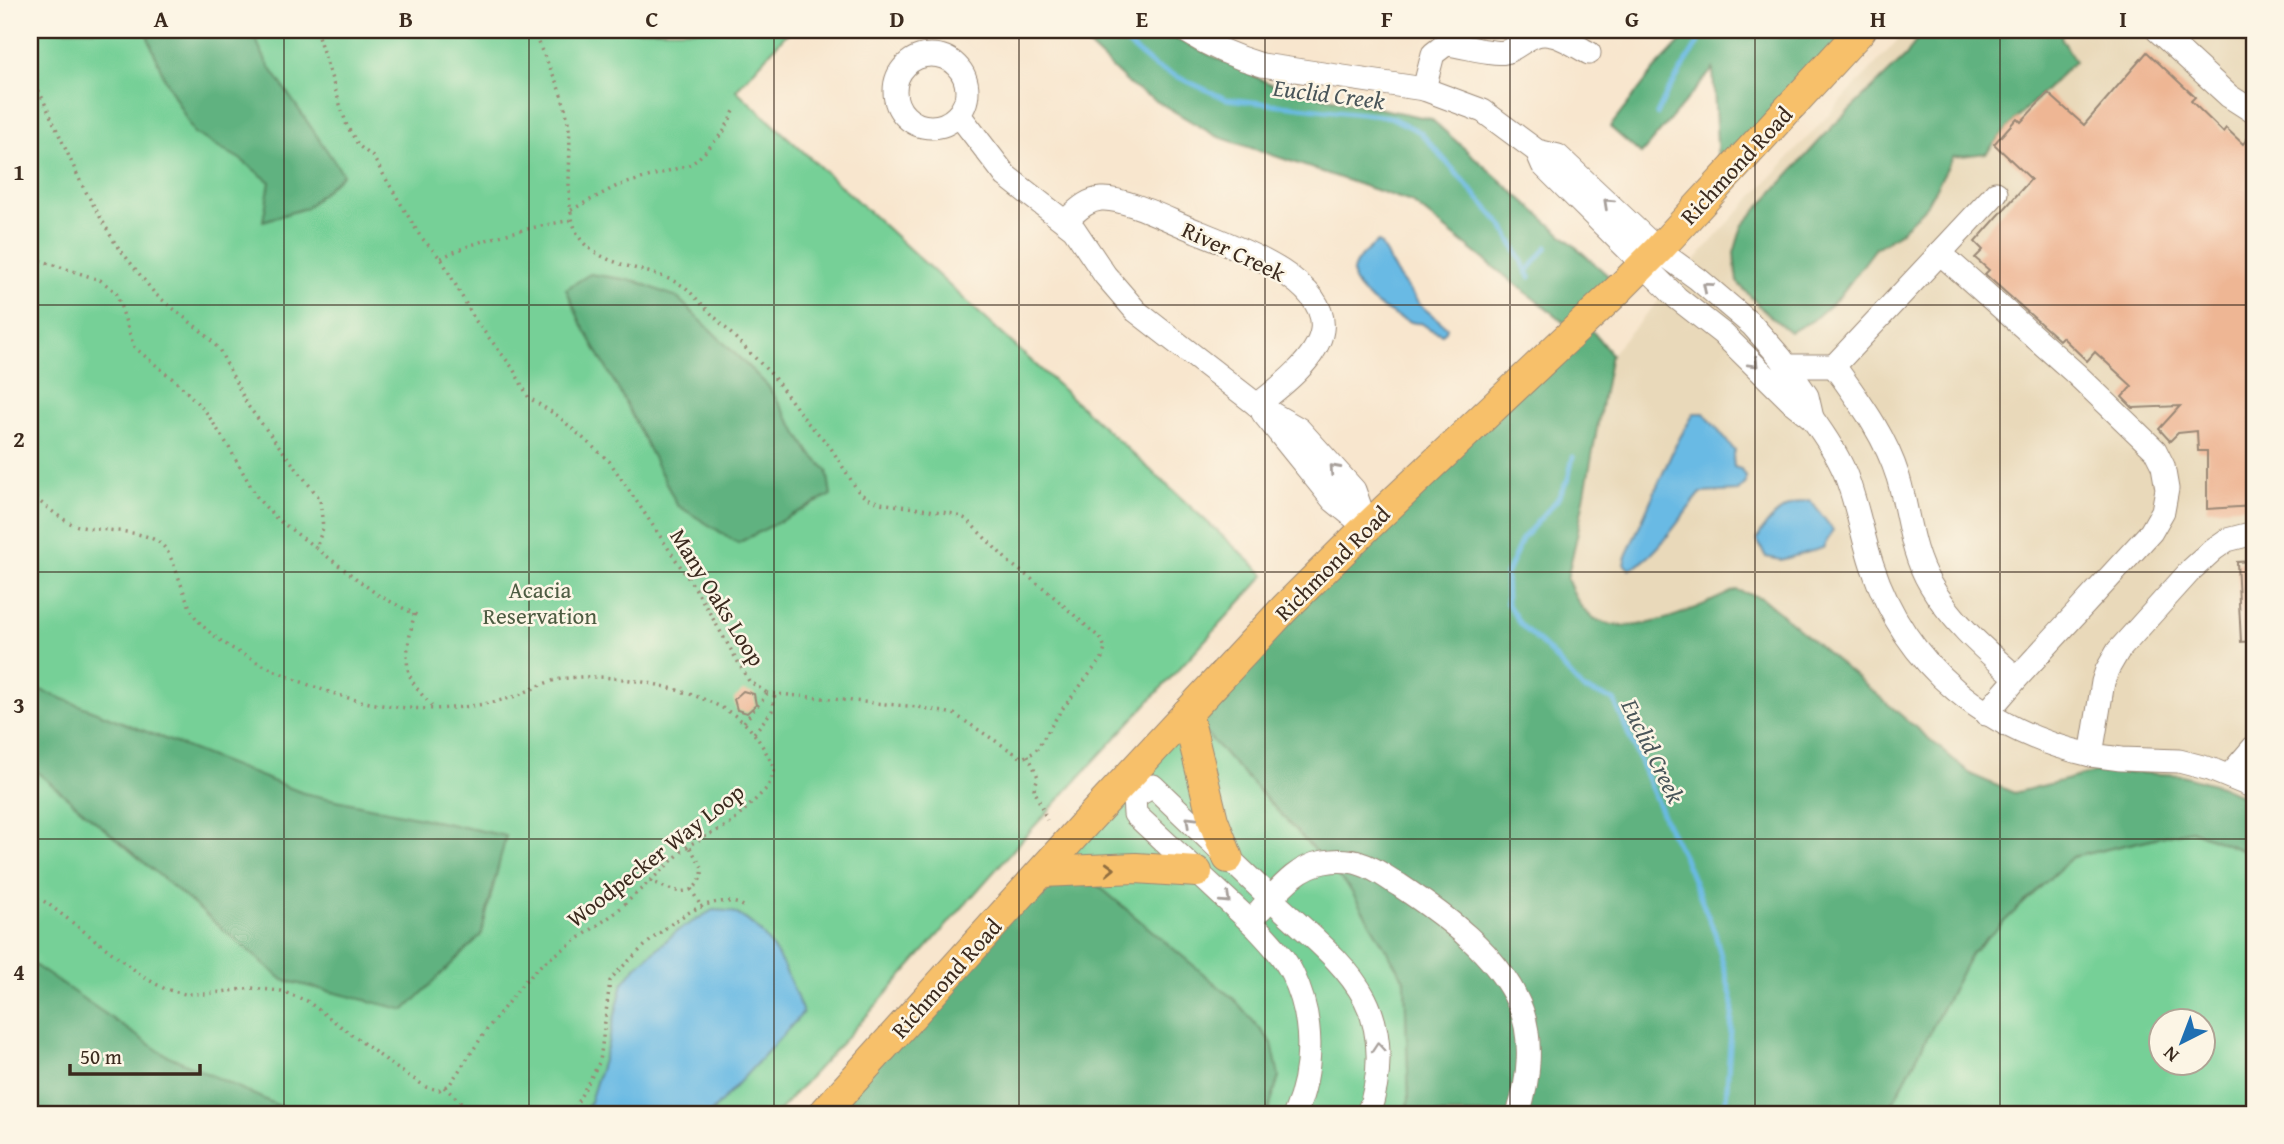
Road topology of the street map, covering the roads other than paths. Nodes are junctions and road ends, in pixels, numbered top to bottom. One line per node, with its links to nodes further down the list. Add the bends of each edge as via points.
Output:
1 (1184, 30): 5 (street, via 1237,58 1262,65)
2 (1861, 30): 11 (main road, Richmond Road)
3 (2157, 30): 6 (street, via 2229,96)
4 (1589, 53): 5 (street, via 1550,33 1536,34 1505,52 1446,44 1433,54)
5 (1424, 89): 11 (street, via 1483,111 1536,151 1558,156)
6 (2254, 111)
7 (958, 115): 9 (street, via 1006,176)
8 (1996, 193): 10 (street)
9 (1065, 221): 14 (street, via 1136,311); 14 (street, River Creek, via 1087,202 1127,203 1286,273 1307,289 1319,308 1322,330 1300,368)
10 (1940, 253): 13 (street); 18 (street, via 2151,445 2165,472 2165,506 2151,532)
11 (1651, 257): 12 (street, one-way to 11, via 1752,325 1698,279); 15 (street, one-way to 15, via 1677,298 1723,334); 16 (main road, Richmond Road)
12 (1786, 366): 13 (street); 15 (street, via 1807,396)
13 (1834, 366): 18 (street, via 1876,426 1890,455 1914,547 1930,584 1960,626)
14 (1257, 405): 16 (street, via 1299,429 1345,480 1354,490)
15 (1812, 418): 20 (street, via 1845,472 1873,568 1893,613 1914,647)
16 (1367, 527): 19 (main road, Richmond Road)
17 (2254, 533): 22 (street, via 2227,540 2214,549 2119,651 2107,670)
18 (2017, 678): 20 (street)
19 (1187, 713): 25 (main road, via 1213,820); 26 (main road, Richmond Road)
20 (1986, 714): 22 (street, via 2044,742)
21 (2254, 747): 23 (street)
22 (2091, 755): 23 (street, via 2179,761)
23 (2228, 776): 24 (street)
24 (2254, 787)
25 (1228, 858): 27 (street, one-way to 27, via 1153,786 1134,797 1135,814); 28 (street)
26 (1042, 872): 27 (main road, one-way to 27, via 1136,868); 30 (main road, Richmond Road)
27 (1197, 872): 29 (street, one-way to 29)
28 (1271, 899): 29 (street); 32 (street, one-way to 28, via 1379,1063 1378,1041 1366,1001 1342,966); 33 (street, via 1306,868 1324,862 1362,864 1416,897 1473,943 1520,1004 1527,1030 1528,1061)
29 (1249, 921): 31 (street, via 1280,955 1301,996 1308,1074)
30 (823, 1114)
31 (1295, 1114)
32 (1368, 1114)
33 (1518, 1114)

